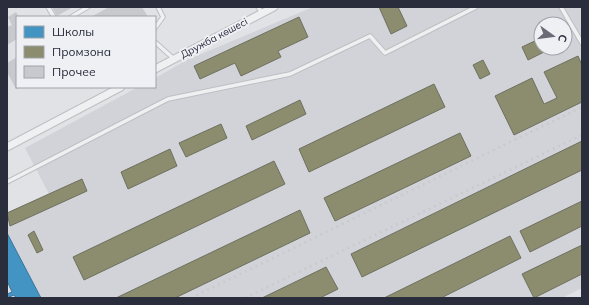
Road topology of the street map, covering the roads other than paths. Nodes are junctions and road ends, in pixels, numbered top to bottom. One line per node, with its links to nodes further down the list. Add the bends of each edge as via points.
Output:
1 (48, 7): 8 (lane)
2 (88, 7): 9 (lane)
3 (158, 7): 10 (lane, via 162,17)
4 (274, 7): 7 (street, Дружба көшесі)
5 (476, 7): 17 (lane, via 386,53 370,36 290,74 168,99)
6 (561, 7): 12 (lane)
7 (260, 10): 13 (street, Дружба көшесі)
8 (53, 16)
9 (74, 16)
10 (156, 26)
11 (156, 43): 13 (lane)
12 (582, 43)
13 (174, 59): 14 (street, Дружба көшесі)
14 (156, 68)
15 (119, 88): 16 (street)
16 (7, 147)
17 (7, 182)

